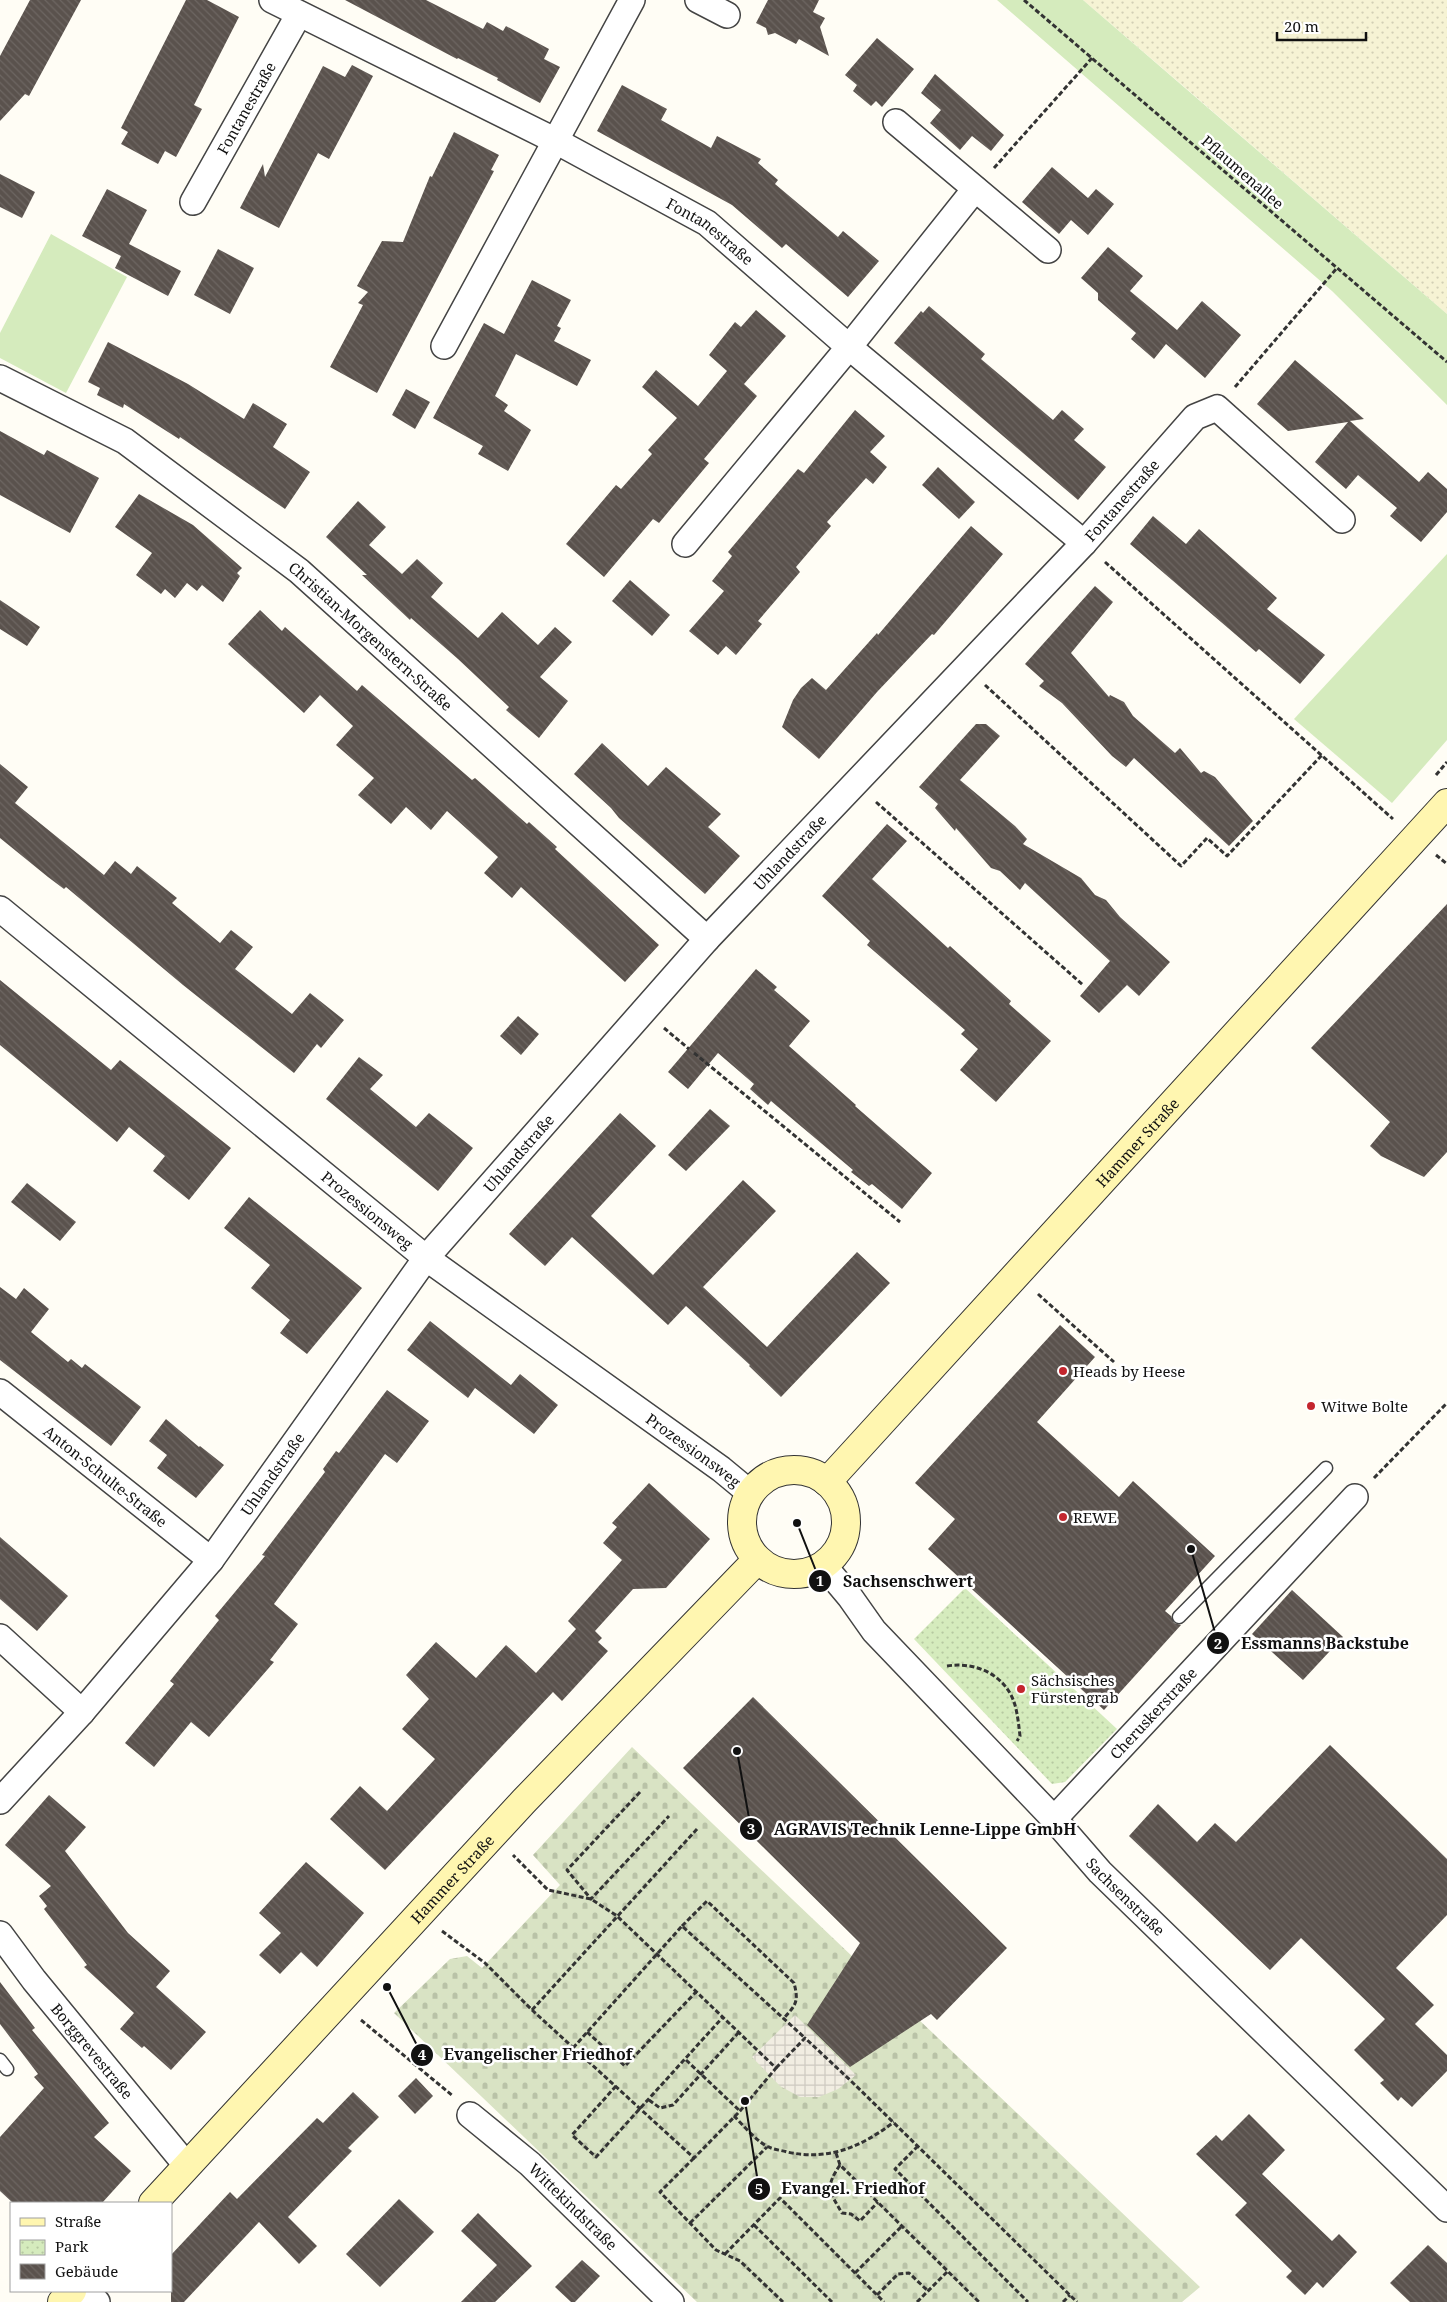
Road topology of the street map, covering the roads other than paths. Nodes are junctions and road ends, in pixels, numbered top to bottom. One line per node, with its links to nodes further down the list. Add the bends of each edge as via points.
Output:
1 (272, 0): 4 (street, Fontanestraße)
2 (632, 0): 7 (street)
3 (698, 0): 5 (street)
4 (299, 14): 7 (street, Fontanestraße); 9 (street, Fontanestraße)
5 (727, 15)
6 (896, 122): 8 (street)
7 (554, 140): 11 (street); 12 (street, Fontanestraße, via 708,223)
8 (975, 189): 10 (street); 12 (street)
9 (193, 202)
10 (1048, 250)
11 (444, 346)
12 (849, 347): 15 (street, Fontanestraße); 16 (street)
13 (0, 378): 19 (street, Christian-Morgenstern-Straße, via 125,440 299,571)
14 (1342, 520): 15 (street, Fontanestraße, via 1217,408 1194,417)
15 (1084, 543): 19 (street, Uhlandstraße)
16 (685, 544)
17 (1447, 804): 23 (main road, Hammer Straße)
18 (0, 909): 20 (street, Prozessionsweg)
19 (707, 939): 20 (street, Uhlandstraße)
20 (426, 1258): 24 (street, Prozessionsweg, via 722,1469); 26 (street, Uhlandstraße)
21 (0, 1392): 26 (street, Anton-Schulte-Straße)
22 (1326, 1468): 29 (lane)
23 (827, 1482): 24 (main road, via 812,1473 776,1472); 28 (main road, via 838,1494 845,1510 846,1526 834,1557)
24 (750, 1493): 27 (main road, via 742,1512 741,1530 747,1547)
25 (1355, 1497): 33 (street, Cheruskerstraße)
26 (211, 1560): 31 (street, Uhlandstraße)
27 (757, 1560): 28 (main road, via 772,1571 789,1575 805,1574); 36 (main road, Hammer Straße, via 493,1835)
28 (824, 1566): 33 (street, Sachsenstraße, via 874,1631)
29 (1178, 1617)
30 (0, 1637): 31 (street)
31 (82, 1712): 32 (street, Uhlandstraße)
32 (0, 1801)
33 (1054, 1819): 37 (street, Sachsenstraße, via 1100,1872)
34 (0, 1934): 36 (street, Borggrevestraße)
35 (470, 2115): 43 (street, Wittekindstraße, via 530,2164)
36 (187, 2166): 38 (main road, Hammer Straße)
37 (1443, 2195)
38 (154, 2202)
39 (71, 2292): 41 (main road)
40 (87, 2292): 42 (street)
41 (62, 2302)
42 (97, 2302)
43 (671, 2302)

